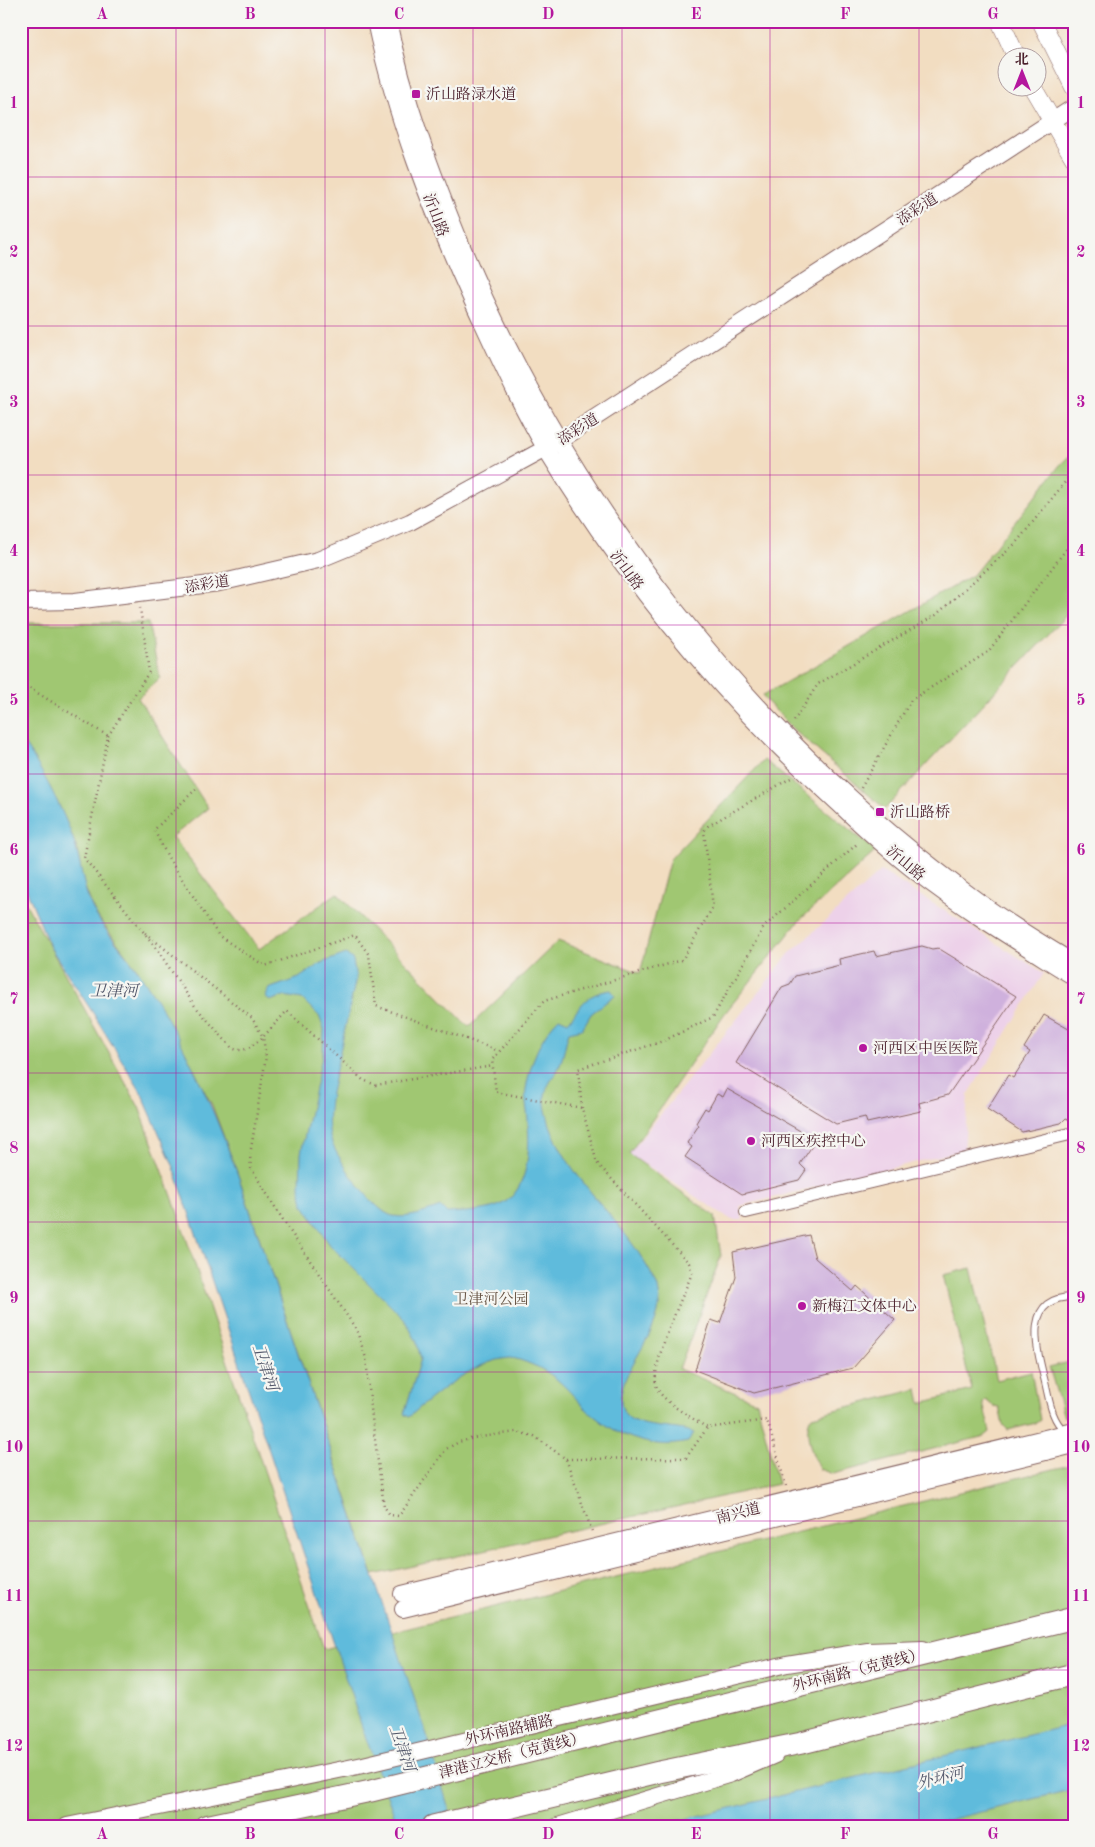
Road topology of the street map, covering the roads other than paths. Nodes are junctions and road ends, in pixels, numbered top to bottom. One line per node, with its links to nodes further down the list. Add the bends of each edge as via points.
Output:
1 (375, 21): 11 (street, 沂山路, via 403,126 438,224 487,334)
2 (388, 21): 11 (street, 沂山路, via 420,134 447,211)
3 (1000, 21): 5 (main road)
4 (1041, 21): 6 (main road)
5 (1012, 48)
6 (1074, 87)
7 (1039, 98): 9 (main road)
8 (1074, 107): 9 (street, 添彩道)
9 (1052, 122): 10 (main road); 11 (street, 添彩道)
10 (1074, 158)
11 (553, 445): 12 (street, 添彩道, via 410,522 318,560 219,583 138,594); 13 (street, 沂山路, via 718,664 784,735 854,800 963,890); 14 (street, 沂山路, via 583,509 647,597 729,694 803,772 950,898)
12 (21, 602)
13 (1074, 963)
14 (1074, 977)
15 (1074, 1133): 16 (street)
16 (746, 1212)
17 (1074, 1297): 18 (lane, via 1048,1305 1037,1320 1035,1335 1053,1414 1060,1428)
18 (1072, 1436): 18 (street, 南兴道, via 598,1547 402,1602)
19 (1074, 1618): 20 (highway, 外环南路（克黄线）)
20 (953, 1648): 22 (highway, 外环南路（克黄线）); 24 (street, 外环南路辅路, via 868,1651 787,1664 363,1765)
21 (1074, 1674): 23 (highway)
22 (643, 1722): 25 (highway, 津港立交桥（克黄线）, via 371,1791)
23 (802, 1743): 26 (highway, via 659,1772); 27 (street, via 731,1774)
24 (67, 1826)
25 (204, 1826)
26 (433, 1826)
27 (558, 1826)

